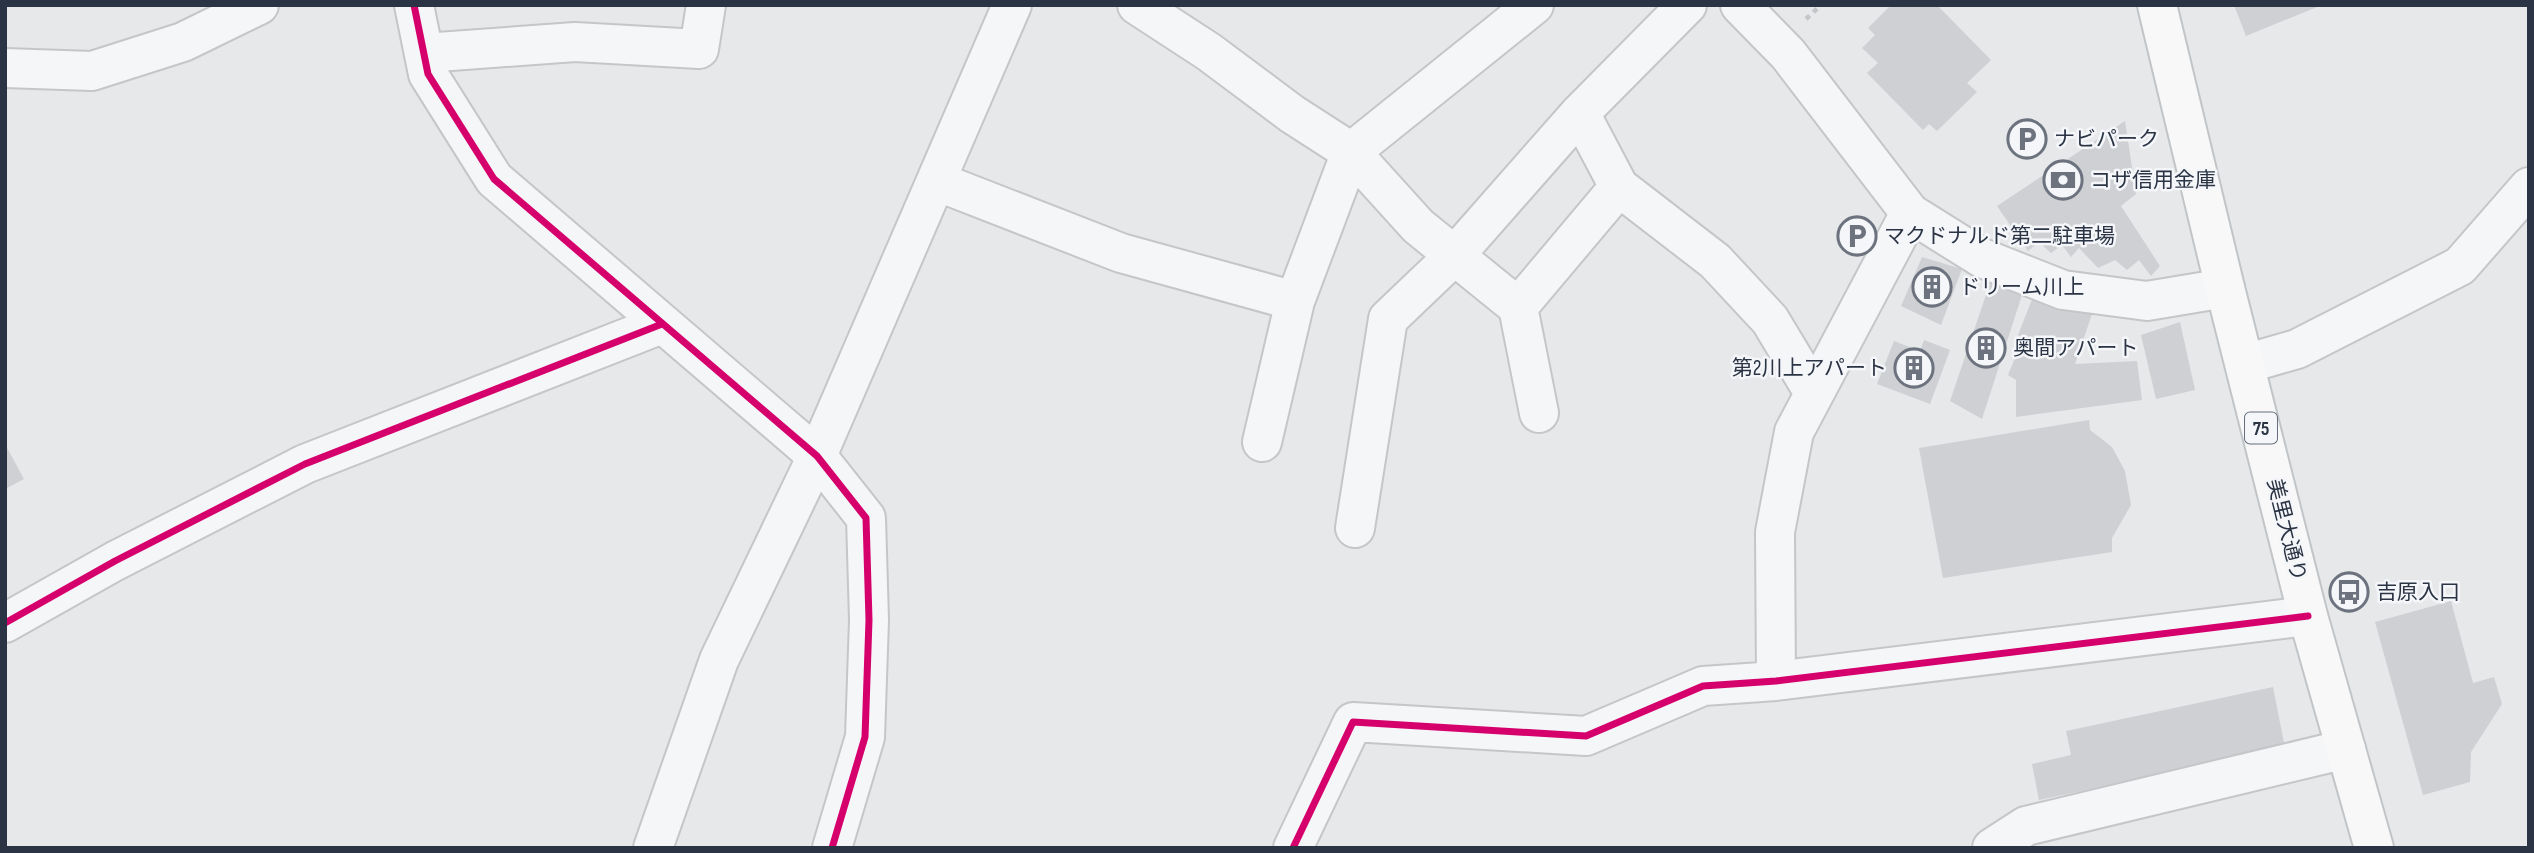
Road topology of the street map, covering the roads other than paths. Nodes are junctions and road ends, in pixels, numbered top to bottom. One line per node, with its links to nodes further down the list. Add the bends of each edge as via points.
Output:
1 (259, 5): 11 (street, via 183,42 92,71)
2 (414, 5): 10 (street)
3 (706, 5): 10 (street, via 699,48 575,42)
4 (1012, 5): 14 (street)
5 (1137, 5): 13 (street)
6 (1534, 5): 13 (street)
7 (1687, 5): 12 (street)
8 (1740, 5): 17 (street, via 1788,54)
9 (2157, 5): 19 (main road, 美里大通り / 75)
10 (424, 52): 22 (street, via 428,74 494,179)
11 (5, 68)
12 (1580, 113): 15 (street); 18 (street)
13 (1351, 152): 18 (street, via 1418,226); 20 (street)
14 (936, 181): 20 (street, via 1121,253); 27 (street)
15 (1619, 187): 21 (street); 24 (street, via 1715,261 1770,320)
16 (2529, 187): 23 (street, via 2460,266 2297,349)
17 (1910, 213): 19 (street, via 1982,258 2063,290 2147,301); 24 (street)
18 (1455, 255): 21 (street); 28 (street, via 1388,319)
19 (2225, 288): 23 (main road, 美里大通り / 75)
20 (1295, 301): 26 (street)
21 (1518, 307): 25 (street)
22 (662, 324): 27 (street); 30 (street, via 305,464)
23 (2245, 364): 29 (main road, 美里大通り / 75)
24 (1814, 393): 31 (street, via 1794,432 1775,533)
25 (1539, 413)
26 (1262, 442)
27 (817, 456): 33 (street, via 719,660); 34 (street, via 866,518 865,737)
28 (1355, 528)
29 (2308, 616): 31 (street); 32 (main road, 美里大通り / 75)
30 (5, 623)
31 (1776, 681): 35 (street, via 1703,686 1586,736 1353,722)
32 (2346, 749): 36 (street, via 2026,826); 37 (main road, 美里大通り / 75)
33 (653, 848)
34 (832, 848)
35 (1293, 848)
36 (1992, 848)
37 (2374, 848)

